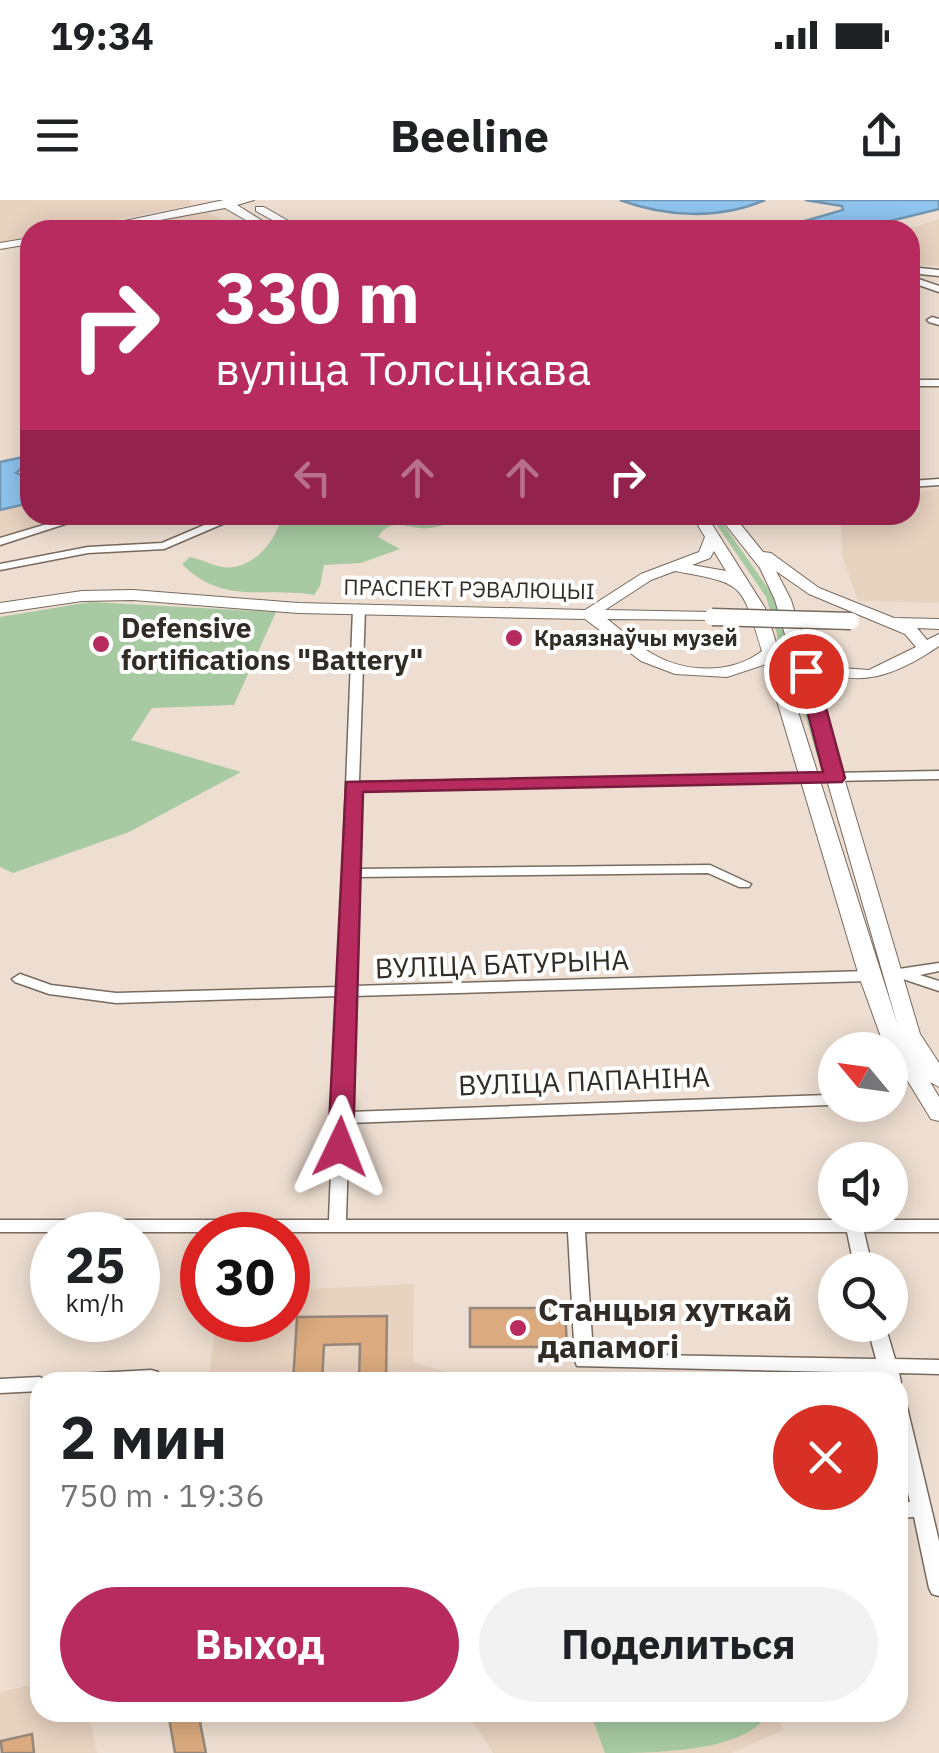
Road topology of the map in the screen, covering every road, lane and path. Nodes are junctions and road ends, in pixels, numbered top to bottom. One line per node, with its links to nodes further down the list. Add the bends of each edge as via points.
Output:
1 (249, 200): 2 (main road); 5 (main road)
2 (224, 202): 3 (main road); 4 (main road)
3 (137, 220)
4 (254, 220)
5 (282, 220)
6 (55, 525): 12 (street)
7 (212, 525): 13 (street, via 164,546 88,550)
8 (706, 525): 10 (main road)
9 (733, 525): 11 (main road)
10 (713, 536): 14 (main road, via 705,555); 15 (main road)
11 (744, 540): 22 (main road, via 814,591); 26 (main road, via 767,567)
12 (0, 542)
13 (0, 567)
14 (677, 568): 15 (main road, via 716,572); 16 (main road)
15 (740, 583): 27 (main road, via 756,608)
16 (637, 584): 19 (main road); 20 (main road, via 650,604)
17 (0, 608): 18 (main road, ПРАСПЕКТ РЭВАЛЮЦЫІ, via 123,594)
18 (360, 609): 19 (main road, ПРАСПЕКТ РЭВАЛЮЦЫІ); 36 (street)
19 (588, 614): 20 (main road, ПРАСПЕКТ РЭВАЛЮЦЫІ); 25 (main road)
20 (690, 616): 21 (main road, ПРАСПЕКТ РЭВАЛЮЦЫІ, bridge); 25 (main road, via 649,630)
21 (854, 621): 22 (main road, ПРАСПЕКТ РЭВАЛЮЦЫІ); 28 (main road, via 900,639)
22 (888, 622): 23 (main road, ПРАСПЕКТ РЭВАЛЮЦЫІ); 24 (main road)
23 (939, 624)
24 (932, 644): 28 (main road)
25 (636, 647): 29 (main road, via 675,668)
26 (800, 647): 30 (main road, via 824,667); 32 (main road)
27 (770, 654): 29 (main road); 31 (main road)
28 (907, 660): 30 (main road, via 878,674)
29 (736, 670): 31 (main road)
30 (849, 675): 32 (main road)
31 (783, 690): 34 (main road)
32 (814, 695): 35 (main road)
33 (939, 775): 35 (street)
34 (808, 778): 35 (street); 36 (street); 41 (main road)
35 (835, 778): 40 (main road)
36 (353, 786): 37 (street)
37 (350, 873): 38 (street, via 710,869); 44 (street)
38 (744, 884)
39 (939, 967): 40 (street)
40 (898, 975): 43 (street); 45 (main road, via 910,1034)
41 (868, 976): 44 (street, ВУЛІЦА БАТУРЫНА); 47 (main road, via 891,1037)
42 (20, 979): 44 (street, ВУЛІЦА БАТУРЫНА, via 116,998)
43 (939, 986)
44 (346, 994): 48 (street)
45 (939, 1080)
46 (818, 1100): 48 (street, ВУЛІЦА ПАПАНІНА)
47 (939, 1114)
48 (341, 1118): 49 (street)
49 (337, 1224): 50 (street); 51 (street)
50 (576, 1225): 54 (street); 57 (street, via 584,1361)
51 (0, 1226)
52 (908, 1226): 53 (street)
53 (939, 1226)
54 (818, 1227)
55 (881, 1342): 58 (street)
56 (939, 1367): 59 (street)
57 (824, 1372)
58 (889, 1372)
59 (908, 1372)
60 (30, 1384): 61 (street)
61 (0, 1386)
62 (908, 1450): 64 (street)
63 (908, 1510): 64 (street)
64 (922, 1510): 65 (street)
65 (939, 1588)

